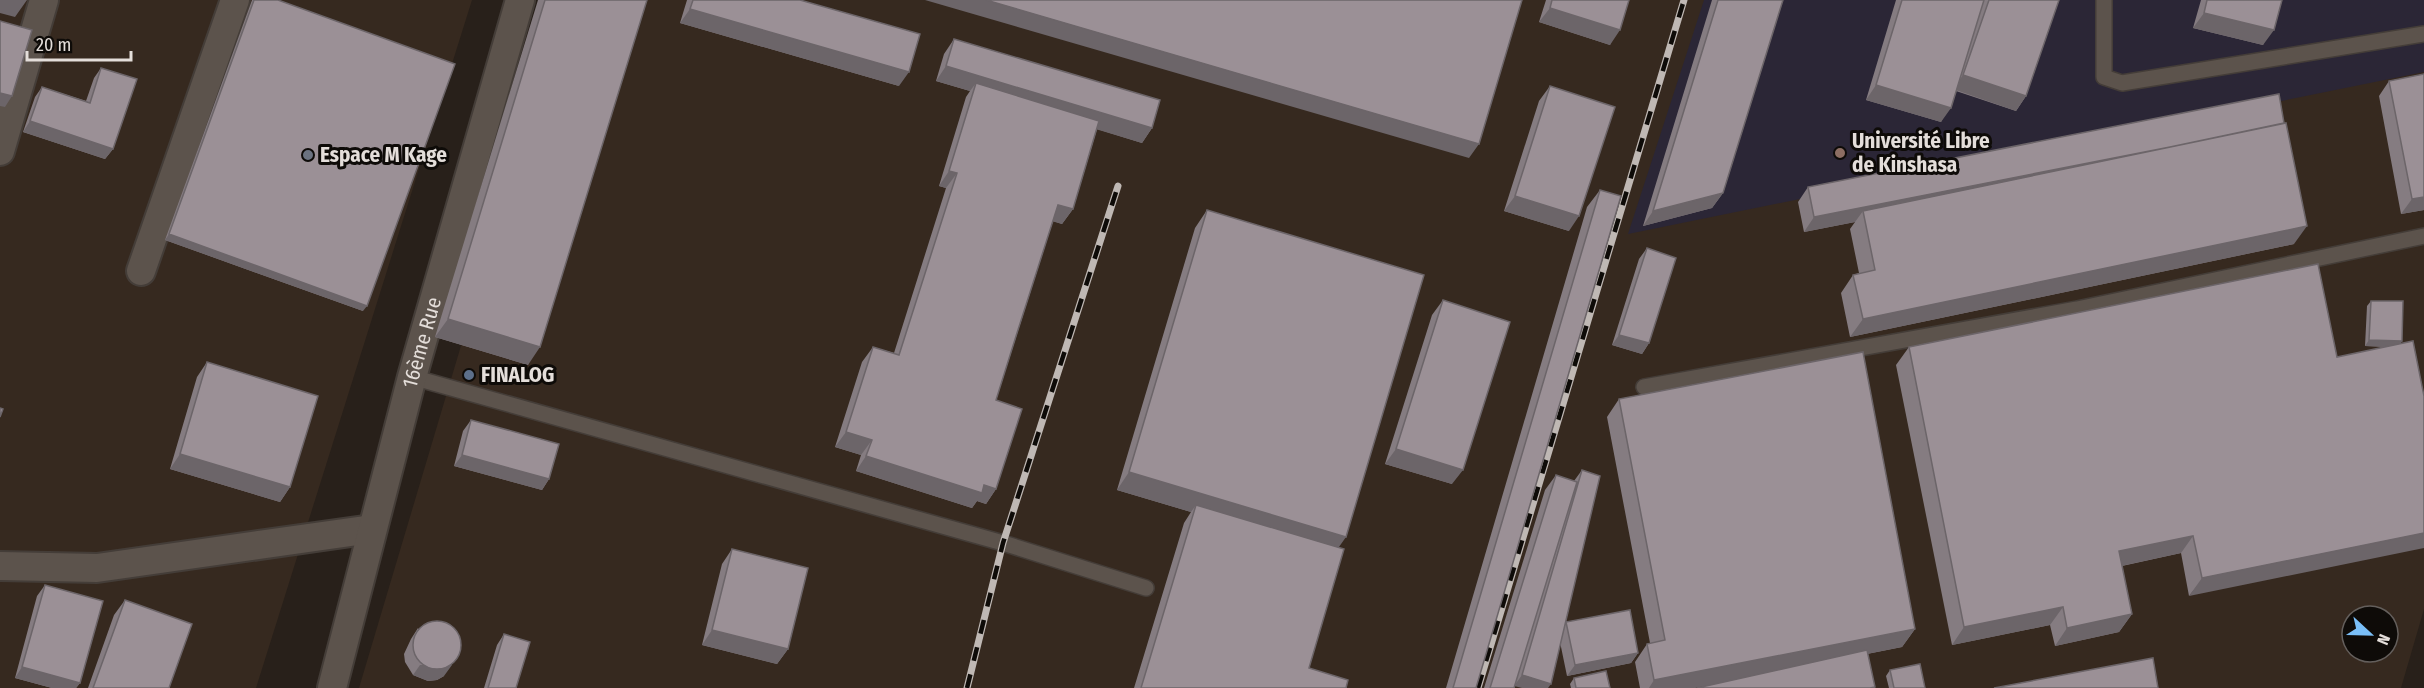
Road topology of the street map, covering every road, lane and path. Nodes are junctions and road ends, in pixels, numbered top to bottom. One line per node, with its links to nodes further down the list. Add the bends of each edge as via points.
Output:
1 (44, 0): 6 (street)
2 (235, 0): 8 (street)
3 (520, 0): 9 (street, 16ème Rue)
4 (2104, 0): 5 (lane, via 2104,76 2122,83)
5 (2424, 34)
6 (0, 151)
7 (2424, 236): 10 (lane, via 2077,309)
8 (141, 271)
9 (412, 376): 11 (street, 16ème Rue); 13 (lane, via 992,539)
10 (1644, 387)
11 (372, 529): 12 (street, via 97,568); 14 (street, 16ème Rue)
12 (0, 566)
13 (1146, 588)
14 (333, 688)

